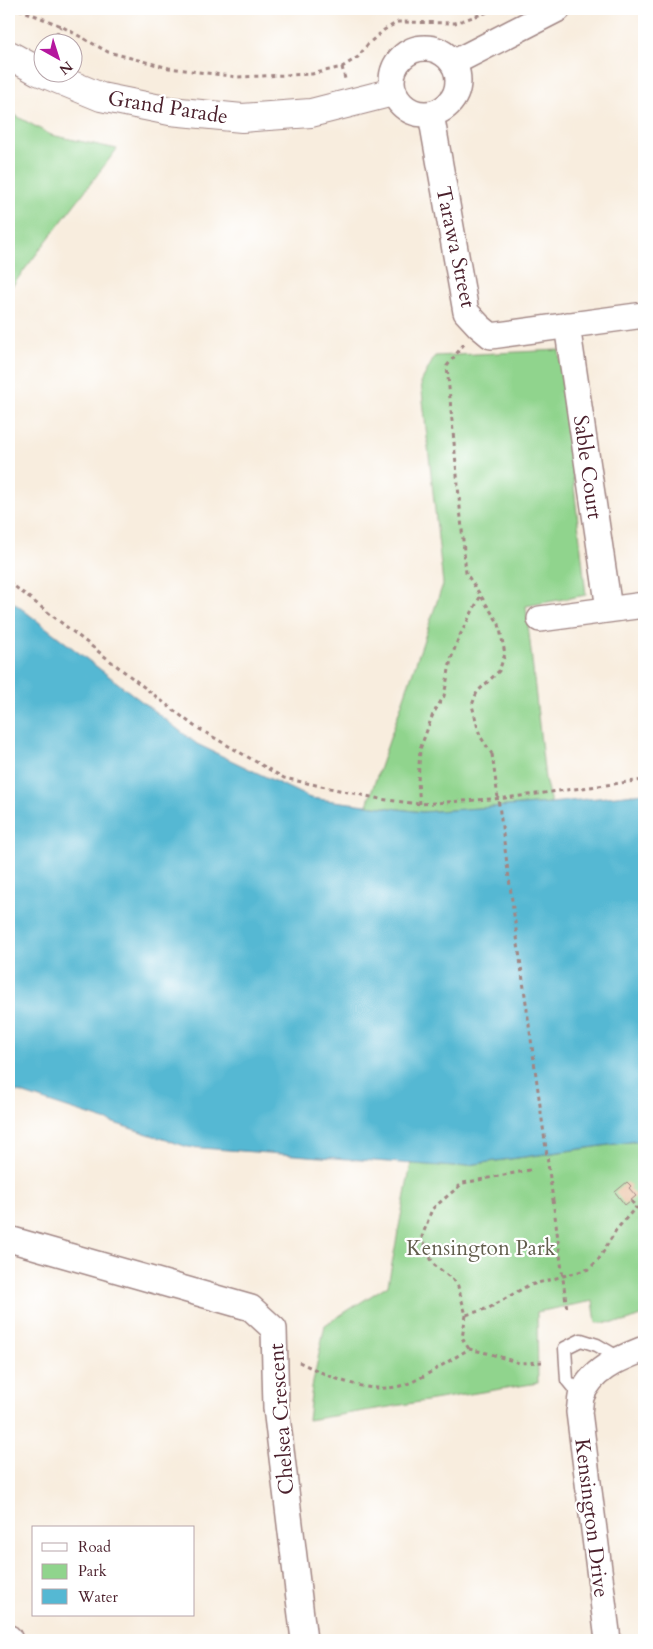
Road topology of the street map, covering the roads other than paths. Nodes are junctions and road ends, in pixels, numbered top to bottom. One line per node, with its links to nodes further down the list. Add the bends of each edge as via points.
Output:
1 (558, 9): 3 (street)
2 (9, 54): 4 (street, Grand Parade, via 38,71 101,97 170,112 242,118 301,114)
3 (453, 63): 4 (street, via 436,49 426,47 410,51 397,61 392,71); 5 (street, via 457,72 456,94 450,104)
4 (393, 92): 5 (street, via 403,108 421,115)
5 (431, 114): 7 (street, Tarawa Street, via 466,312 492,336)
6 (644, 315): 7 (street, Tarawa Street)
7 (567, 325): 9 (street, Sable Court)
8 (644, 605): 9 (street)
9 (609, 609): 10 (street)
10 (540, 619)
11 (9, 1239): 15 (street, Chelsea Crescent, via 251,1308 274,1329 276,1408)
12 (644, 1349): 13 (street)
13 (621, 1359): 14 (street, via 593,1377); 14 (lane, via 581,1340 565,1348 567,1380)
14 (581, 1397): 16 (street, Kensington Drive, via 579,1412)
15 (304, 1640)
16 (608, 1640)

